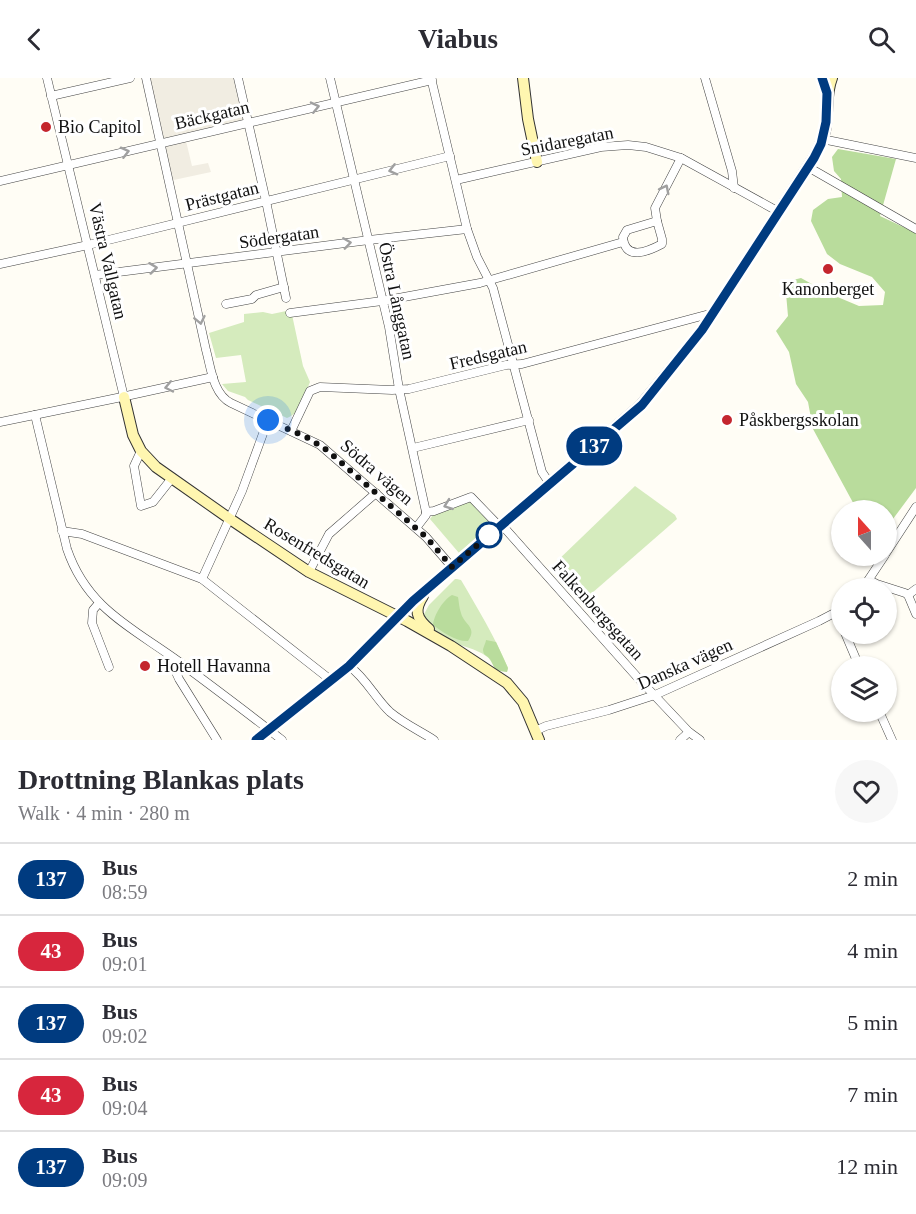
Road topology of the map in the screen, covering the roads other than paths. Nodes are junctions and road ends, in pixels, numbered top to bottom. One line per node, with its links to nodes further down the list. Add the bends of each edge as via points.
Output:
1 (47, 78): 12 (street, Västra Vallgatan)
2 (130, 78): 12 (street)
3 (146, 78): 16 (street, Södra vägen)
4 (237, 78): 14 (street)
5 (330, 78): 13 (street, Östra Långgatan)
6 (523, 78): 20 (street)
7 (705, 78): 26 (street)
8 (822, 78): 11 (street)
9 (832, 78): 11 (street)
10 (432, 79): 13 (street, Bäckgatan); 17 (street)
11 (827, 93): 15 (street)
12 (51, 96): 21 (street, Västra Vallgatan)
13 (335, 102): 14 (street, Bäckgatan, one-way to 13); 23 (street, Östra Långgatan)
14 (248, 123): 16 (street, Bäckgatan); 27 (street)
15 (822, 140): 19 (street); 22 (street)
16 (161, 143): 21 (street, Bäckgatan, one-way to 16); 30 (street, Södra vägen)
17 (450, 156): 23 (street, Prästgatan, one-way to 23); 24 (street)
18 (681, 158): 20 (street, Snidaregatan, via 627,145); 26 (street, Snidaregatan); 29 (street, one-way to 18, via 655,208)
19 (916, 158)
20 (537, 162): 24 (street, Snidaregatan)
21 (68, 165): 25 (street, Bäckgatan); 35 (street, Västra Vallgatan)
22 (808, 167): 28 (street); 32 (street)
23 (353, 179): 27 (street, Prästgatan); 33 (street, Östra Långgatan)
24 (456, 180): 31 (street)
25 (0, 181)
26 (734, 188): 28 (street, Snidaregatan)
27 (266, 201): 30 (street, Prästgatan); 36 (street)
28 (778, 212): 46 (street)
29 (657, 220): 34 (street, via 627,230); 34 (street, via 662,244 633,252)
30 (177, 223): 35 (street, Prästgatan); 38 (street, Södra vägen)
31 (467, 229): 33 (street, Södergatan); 40 (street)
32 (916, 229)
33 (369, 240): 36 (street, Södergatan, one-way to 33); 43 (street, Östra Långgatan)
34 (624, 243): 40 (street)
35 (87, 245): 37 (street, Prästgatan); 39 (street, Västra Vallgatan)
36 (277, 252): 38 (street, Södergatan); 41 (street)
37 (0, 264)
38 (187, 264): 39 (street, Södergatan, one-way to 38); 48 (street, Södra vägen, one-way to 48)
39 (95, 275): 50 (street, Västra Vallgatan)
40 (490, 279): 43 (street); 47 (street)
41 (284, 287): 42 (street); 44 (street)
42 (286, 298)
43 (382, 301): 45 (street); 49 (street, Östra Långgatan)
44 (226, 304)
45 (290, 313)
46 (713, 313): 47 (street, Fredsgatan); 59 (street, via 642,405)
47 (514, 364): 49 (street, Fredsgatan); 53 (street)
48 (213, 377): 50 (street, one-way to 50); 52 (street, Södra vägen, via 226,401)
49 (399, 389): 55 (street, Fredsgatan, via 314,388); 56 (street, Östra Långgatan)
50 (124, 397): 51 (street); 57 (street, Västra Vallgatan)
51 (35, 415): 54 (street); 66 (street)
52 (268, 420): 55 (street, Södra vägen); 63 (street)
53 (529, 420): 56 (street); 59 (street, via 542,472)
54 (4, 421)
55 (291, 431): 60 (street, Södra vägen, via 320,445)
56 (413, 448): 62 (street, Östra Långgatan)
57 (141, 451): 58 (street, Rosenfredsgatan); 58 (street, via 134,466 141,506 153,502)
58 (172, 478): 63 (street, Rosenfredsgatan)
59 (550, 484): 64 (street)
60 (376, 493): 65 (street, Södra vägen); 69 (street, via 329,534)
61 (916, 507): 67 (street)
62 (426, 512): 64 (street, Falkenbergsgatan, one-way to 62, via 471,497); 65 (street)
63 (230, 519): 69 (street, Rosenfredsgatan); 70 (street)
64 (500, 525): 68 (street); 84 (street, Falkenbergsgatan)
65 (416, 528): 68 (street, Södra vägen)
66 (62, 531): 70 (street, via 91,537); 75 (street, via 75,569)
67 (897, 537)
68 (452, 567): 71 (street)
69 (309, 572): 78 (street, Rosenfredsgatan)
70 (202, 579): 83 (street)
71 (427, 588): 78 (street); 79 (street, Rosenfredsgatan, via 417,607 419,619)
72 (916, 589): 74 (street)
73 (897, 590): 74 (street)
74 (908, 595): 76 (street)
75 (99, 603): 80 (street); 82 (street, via 93,610 92,622)
76 (916, 614)
77 (831, 615): 84 (street, Danska vägen)
78 (397, 616): 79 (street, Rosenfredsgatan); 81 (street)
79 (450, 646): 88 (street, Rosenfredsgatan, via 507,683 523,702)
80 (167, 654): 86 (street); 89 (street)
81 (349, 666): 83 (street); 92 (street, via 391,712)
82 (109, 667)
83 (332, 681): 86 (street)
84 (655, 695): 87 (street, Falkenbergsgatan); 88 (street, Danska vägen, via 543,727)
85 (884, 722): 95 (street)
86 (269, 730): 90 (street); 91 (street)
87 (689, 732): 93 (street); 94 (street, Falkenbergsgatan)
88 (537, 736)
89 (217, 740)
90 (256, 740)
91 (282, 740)
92 (434, 740)
93 (680, 740)
94 (700, 740)
95 (892, 740)

